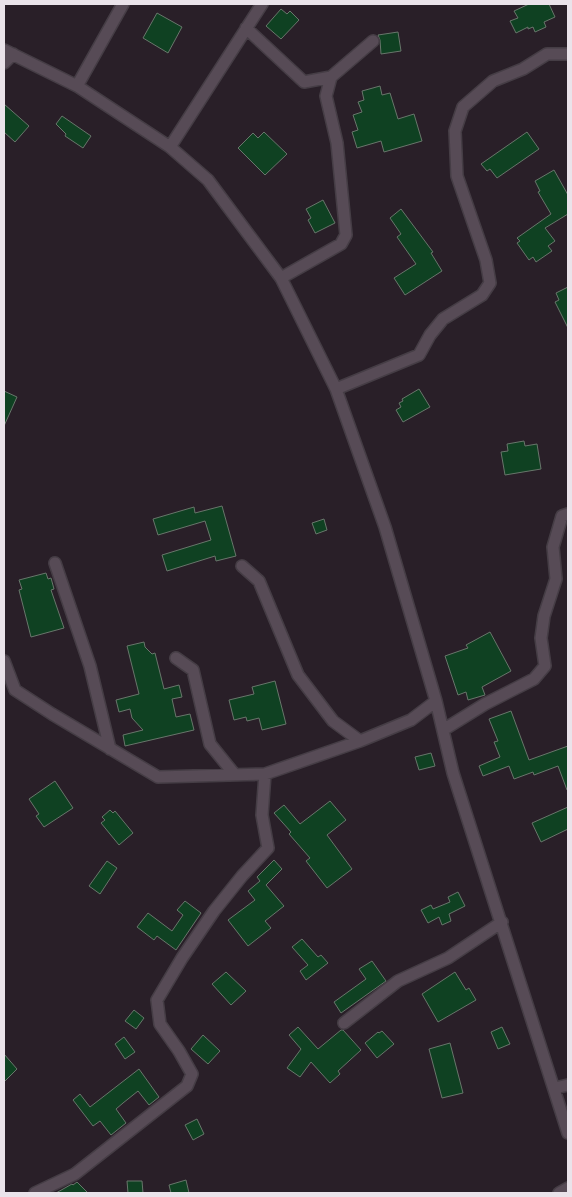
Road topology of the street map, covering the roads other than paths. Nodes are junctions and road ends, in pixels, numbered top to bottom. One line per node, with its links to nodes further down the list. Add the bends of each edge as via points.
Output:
1 (123, 4): 9 (street)
2 (262, 4): 3 (street)
3 (246, 28): 8 (street, via 304,82); 10 (street)
4 (373, 42): 8 (street)
5 (8, 52): 7 (street); 9 (street)
6 (568, 54): 12 (street, via 547,54 523,69 493,81 462,107 455,131 457,176 486,260 490,283 482,295 443,319 419,355)
7 (4, 64)
8 (330, 77): 11 (street, via 326,96 337,143 346,235 341,244)
9 (77, 86): 10 (street)
10 (170, 147): 11 (street, via 208,180)
11 (281, 278): 12 (street)
12 (336, 389): 18 (street, via 385,528)
13 (568, 514): 19 (street, via 562,516 553,547 556,579 544,616 541,638 545,666 534,679)
14 (55, 562): 21 (street, via 90,666)
15 (242, 566): 20 (street, via 259,581 298,675 333,721)
16 (176, 658): 23 (street, via 193,670 210,744)
17 (4, 660): 21 (street, via 15,690)
18 (436, 702): 19 (street); 20 (street, via 411,720)
19 (442, 730): 24 (street)
20 (360, 741): 22 (street)
21 (110, 749): 23 (street, via 158,777)
22 (264, 774): 23 (street); 30 (street, via 262,815 268,848 214,911 157,1000 160,1024 192,1074 187,1086 75,1174)
23 (235, 775)
24 (502, 922): 25 (street, via 448,958 398,981); 27 (street)
25 (344, 1023)
26 (568, 1085): 27 (street)
27 (555, 1088): 28 (street)
28 (568, 1133)
29 (568, 1188): 31 (street)
30 (35, 1193)
31 (559, 1193)

